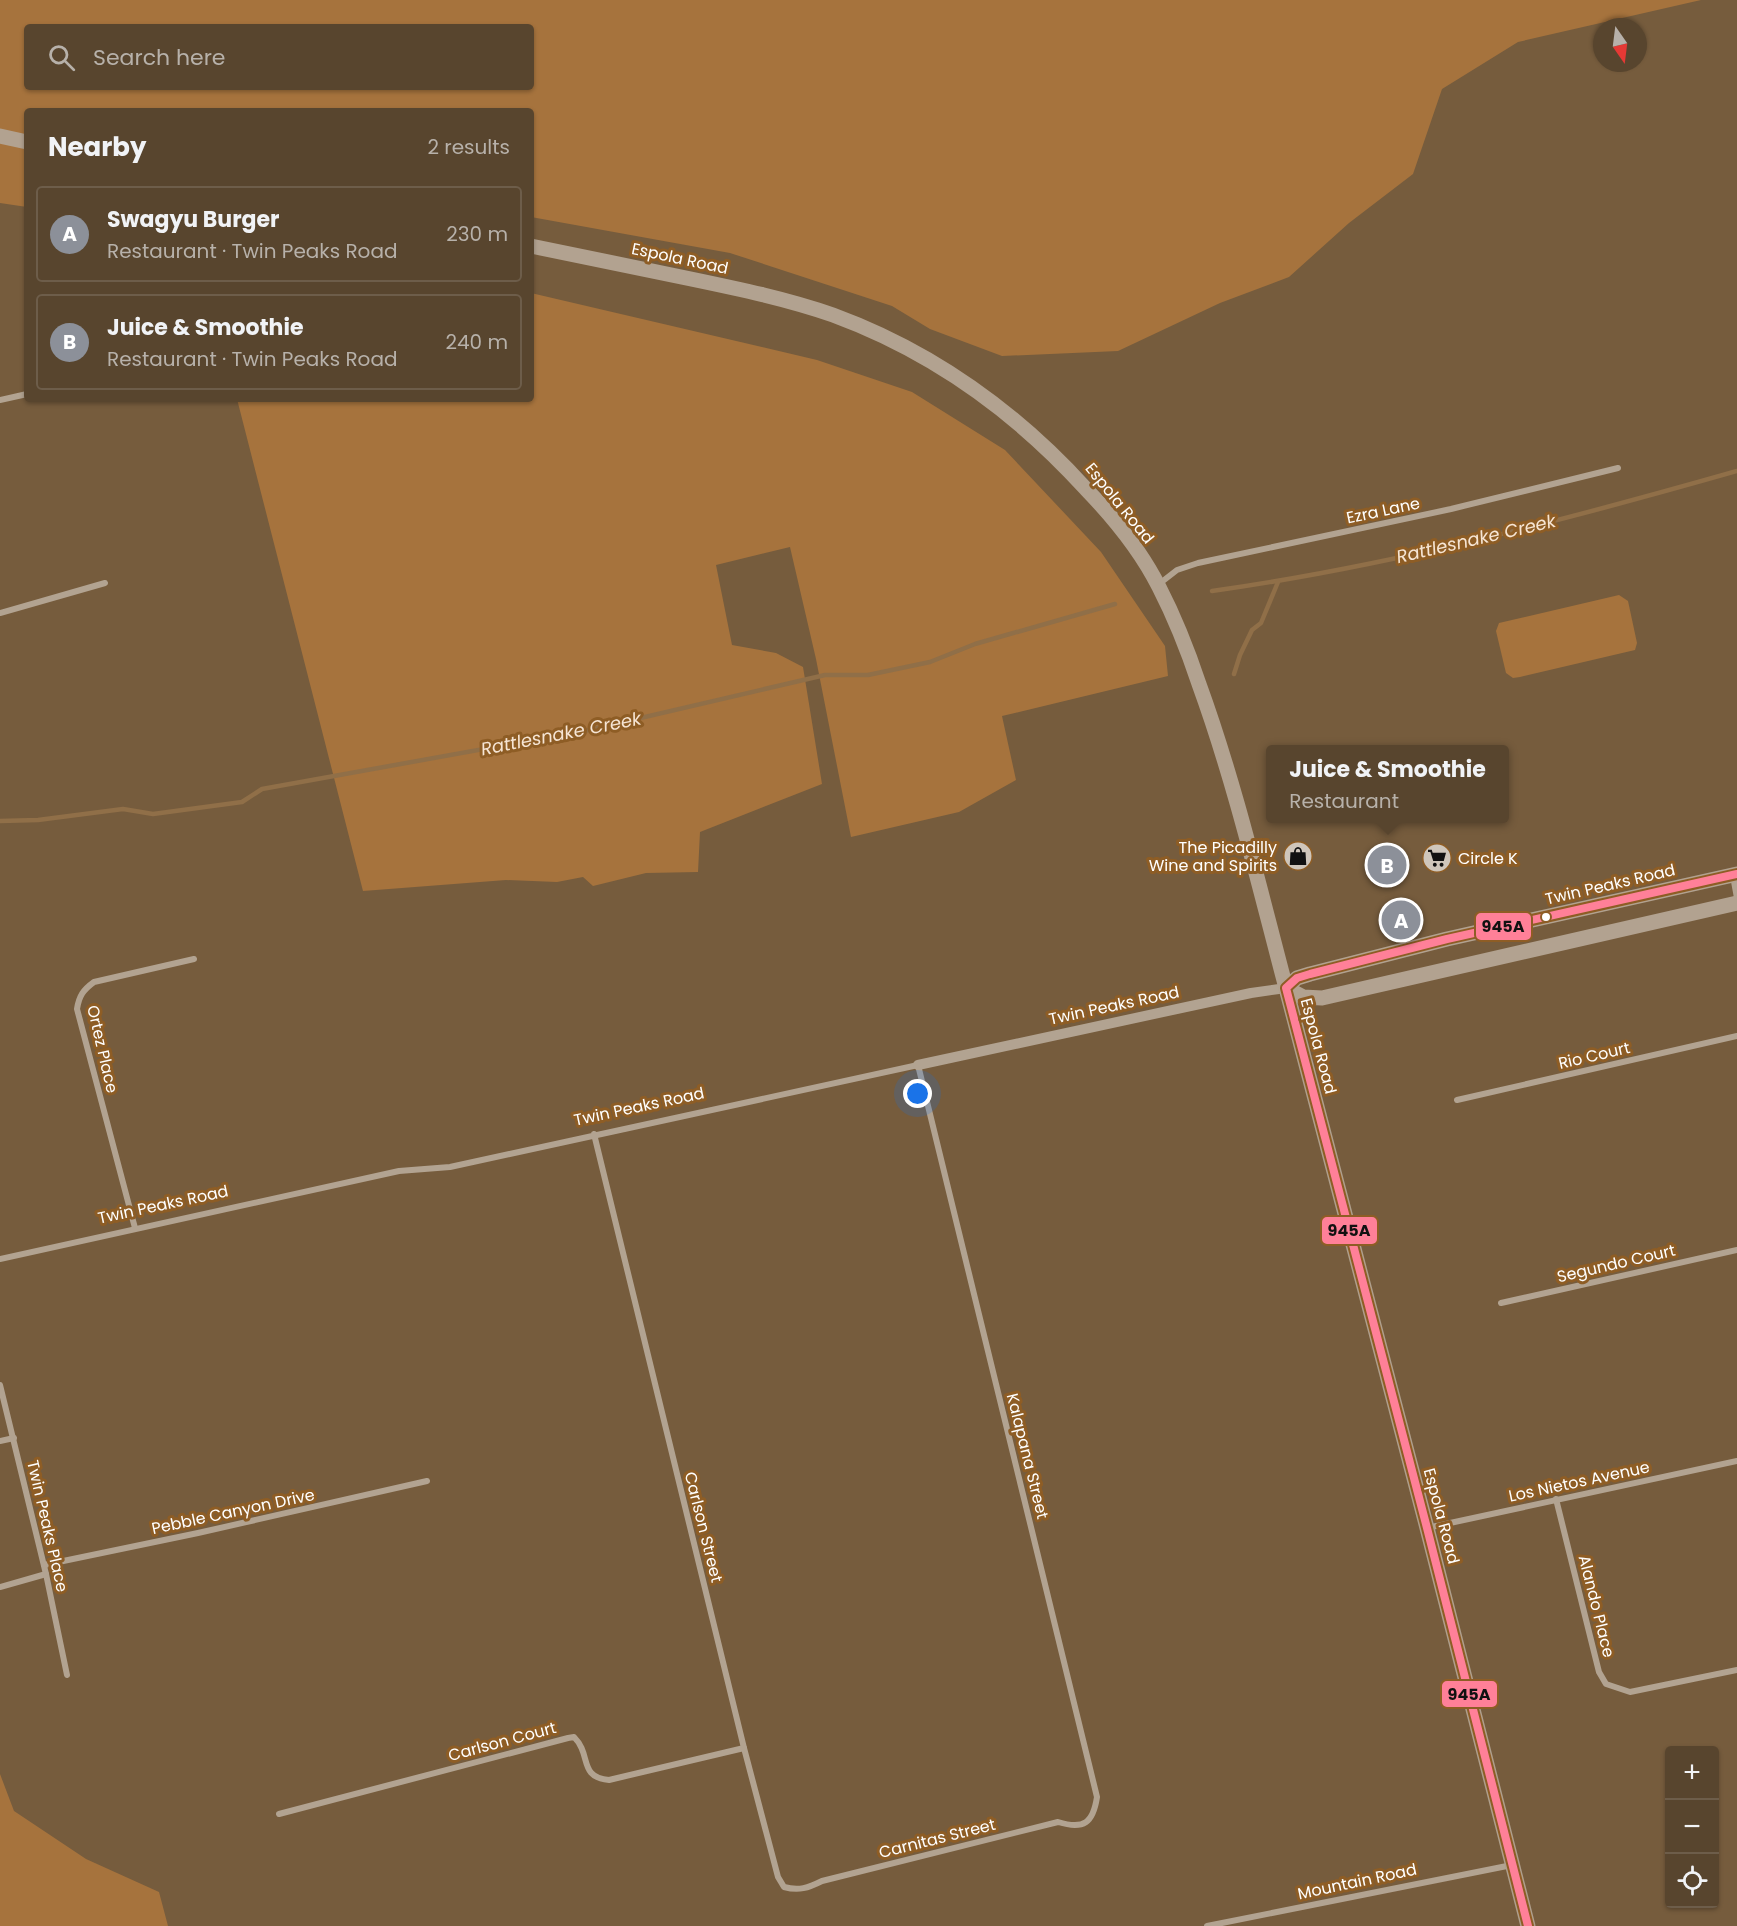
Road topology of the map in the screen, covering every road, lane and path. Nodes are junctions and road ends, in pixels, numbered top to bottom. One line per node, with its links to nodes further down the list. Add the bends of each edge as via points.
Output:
1 (0, 136): 2 (main road)
2 (24, 141)
3 (534, 247): 8 (main road, Espola Road, via 782,299 836,316 929,361 975,388 1064,464 1115,521)
4 (24, 395): 5 (street)
5 (0, 400)
6 (1618, 468): 8 (street, Ezra Lane, via 1451,509 1198,563 1177,570)
7 (105, 583): 9 (street)
8 (1158, 585): 13 (main road, Espola Road, via 1220,741)
9 (0, 613)
10 (1735, 874): 11 (street); 13 (main road, Twin Peaks Road, via 1447,939 1310,974 1297,978)
11 (1737, 900): 13 (main road, Twin Peaks Road, via 1322,998 1304,997)
12 (194, 959): 18 (street, Ortez Place, via 94,982 78,999 77,1009)
13 (1286, 988): 15 (street, Twin Peaks Road); 28 (main road, Espola Road)
14 (1737, 1036): 16 (street, Rio Court)
15 (918, 1065): 17 (street, Twin Peaks Road); 36 (street, Kalapana Street, via 1098,1797 1095,1813 1084,1824)
16 (1457, 1100)
17 (594, 1134): 18 (street, Twin Peaks Road, via 450,1167 399,1171); 34 (street, Carlson Street)
18 (135, 1228): 20 (street, Twin Peaks Road)
19 (1737, 1250): 21 (street, Segundo Court)
20 (0, 1259)
21 (1501, 1303)
22 (0, 1385): 23 (street, Twin Peaks Place)
23 (14, 1438): 24 (street); 29 (street, Twin Peaks Place)
24 (0, 1442)
25 (1737, 1461): 27 (street, Los Nietos Avenue)
26 (427, 1481): 29 (street, Pebble Canyon Drive)
27 (1556, 1499): 28 (street, Los Nietos Avenue); 32 (street, Alando Place, via 1599,1672 1606,1684 1640,1691)
28 (1427, 1528): 37 (main road, Espola Road)
29 (44, 1565): 30 (street, Twin Peaks Place)
30 (46, 1574): 31 (street); 33 (street, Twin Peaks Place)
31 (0, 1587)
32 (1737, 1670)
33 (67, 1675)
34 (744, 1748): 35 (street, Carlson Court, via 609,1780 598,1779 589,1772 582,1745 574,1737); 38 (street, Carlson Street, via 778,1877 784,1887 797,1890)
35 (279, 1814)
36 (1058, 1822): 38 (street, Carnitas Street)
37 (1512, 1865): 39 (street, Mountain Road); 40 (main road, Espola Road)
38 (822, 1881)
39 (1207, 1926)
40 (1528, 1926)

